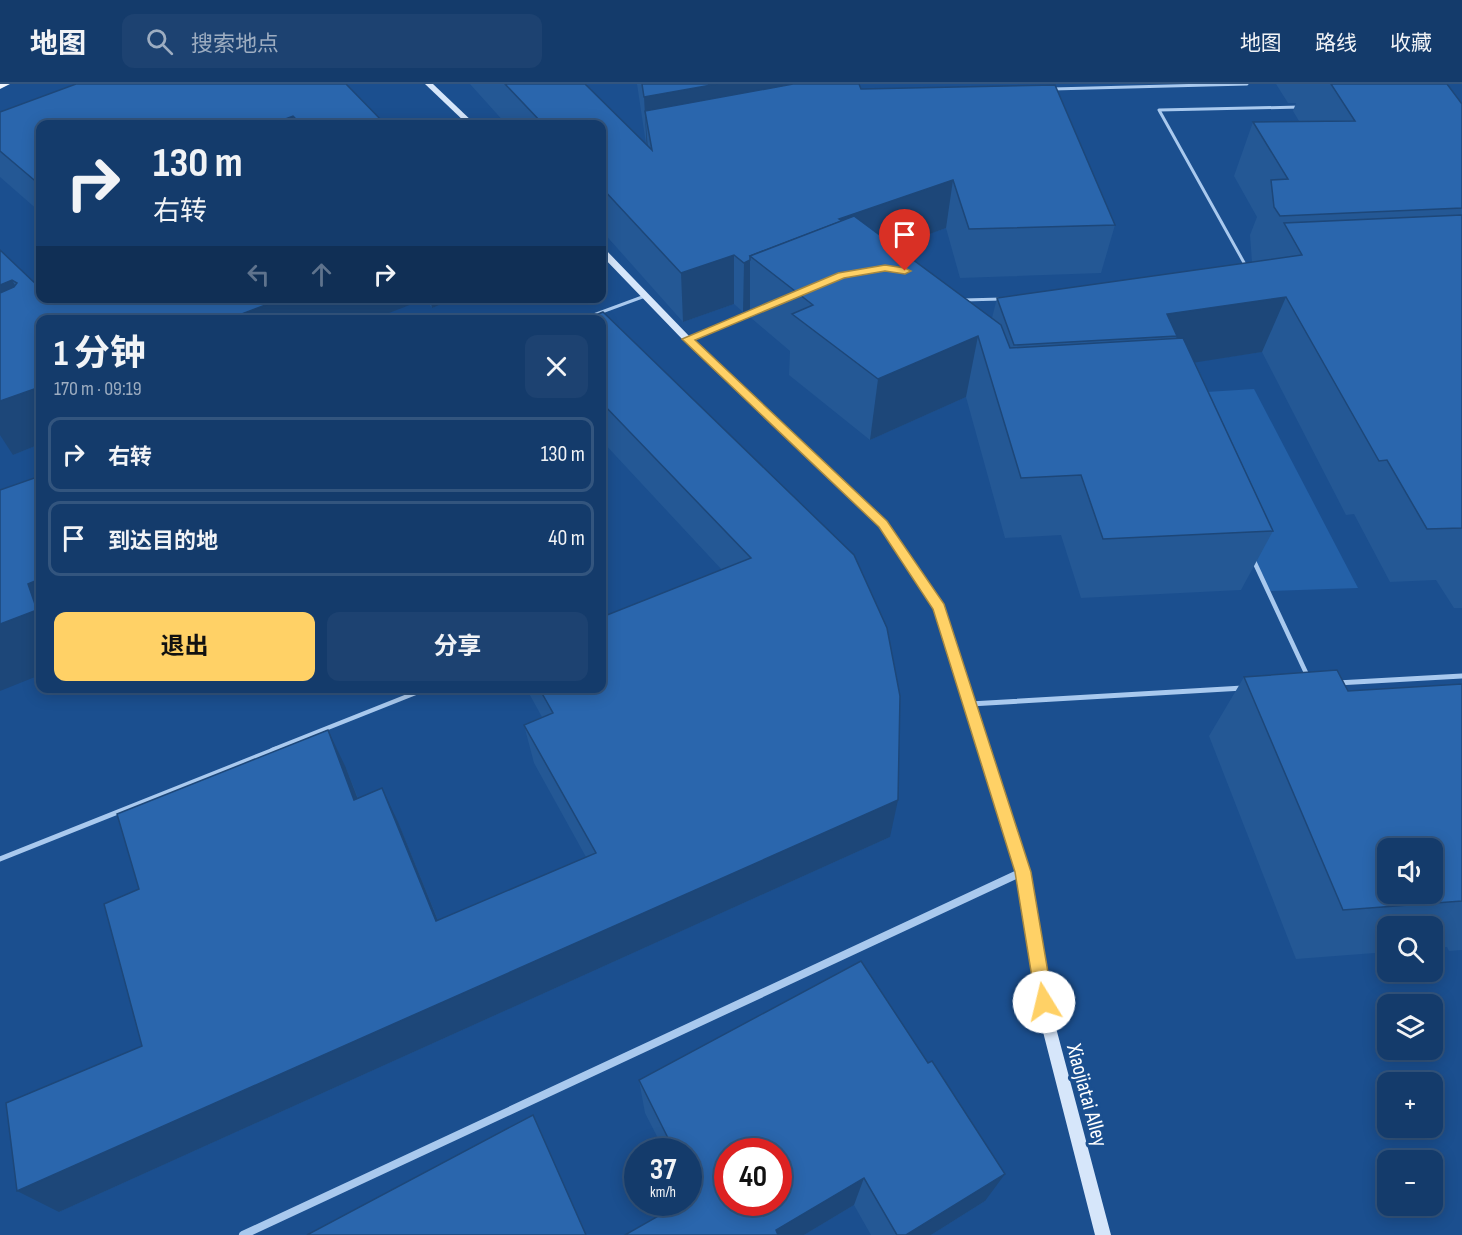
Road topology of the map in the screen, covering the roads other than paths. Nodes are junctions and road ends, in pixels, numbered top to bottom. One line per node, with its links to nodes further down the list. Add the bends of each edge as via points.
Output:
1 (5, 84): 5 (main road)
2 (429, 84): 8 (street)
3 (1234, 84): 4 (lane); 6 (lane)
4 (1247, 84)
5 (0, 86)
6 (1045, 89)
7 (1301, 106): 10 (lane, via 1159,110)
8 (467, 120)
9 (606, 255): 11 (street, Xiaojiatai Alley)
10 (1250, 275)
11 (647, 296): 17 (lane); 18 (street, Xiaojiatai Alley)
12 (954, 297): 14 (lane)
13 (1006, 299): 14 (lane)
14 (964, 300): 16 (lane)
15 (764, 307): 18 (lane)
16 (967, 311)
17 (594, 315)
18 (687, 339): 26 (street, Xiaojiatai Alley, via 883,524 939,608)
19 (1248, 549): 21 (lane)
20 (1462, 676): 22 (street)
21 (1311, 684): 23 (street)
22 (1323, 684)
23 (1300, 685)
24 (1253, 688): 26 (street)
25 (415, 693): 27 (lane)
26 (970, 704): 28 (street, Xiaojiatai Alley)
27 (0, 859)
28 (1023, 872): 29 (street); 30 (street, Xiaojiatai Alley, via 1048,1024)
29 (243, 1235)
30 (1103, 1235)

